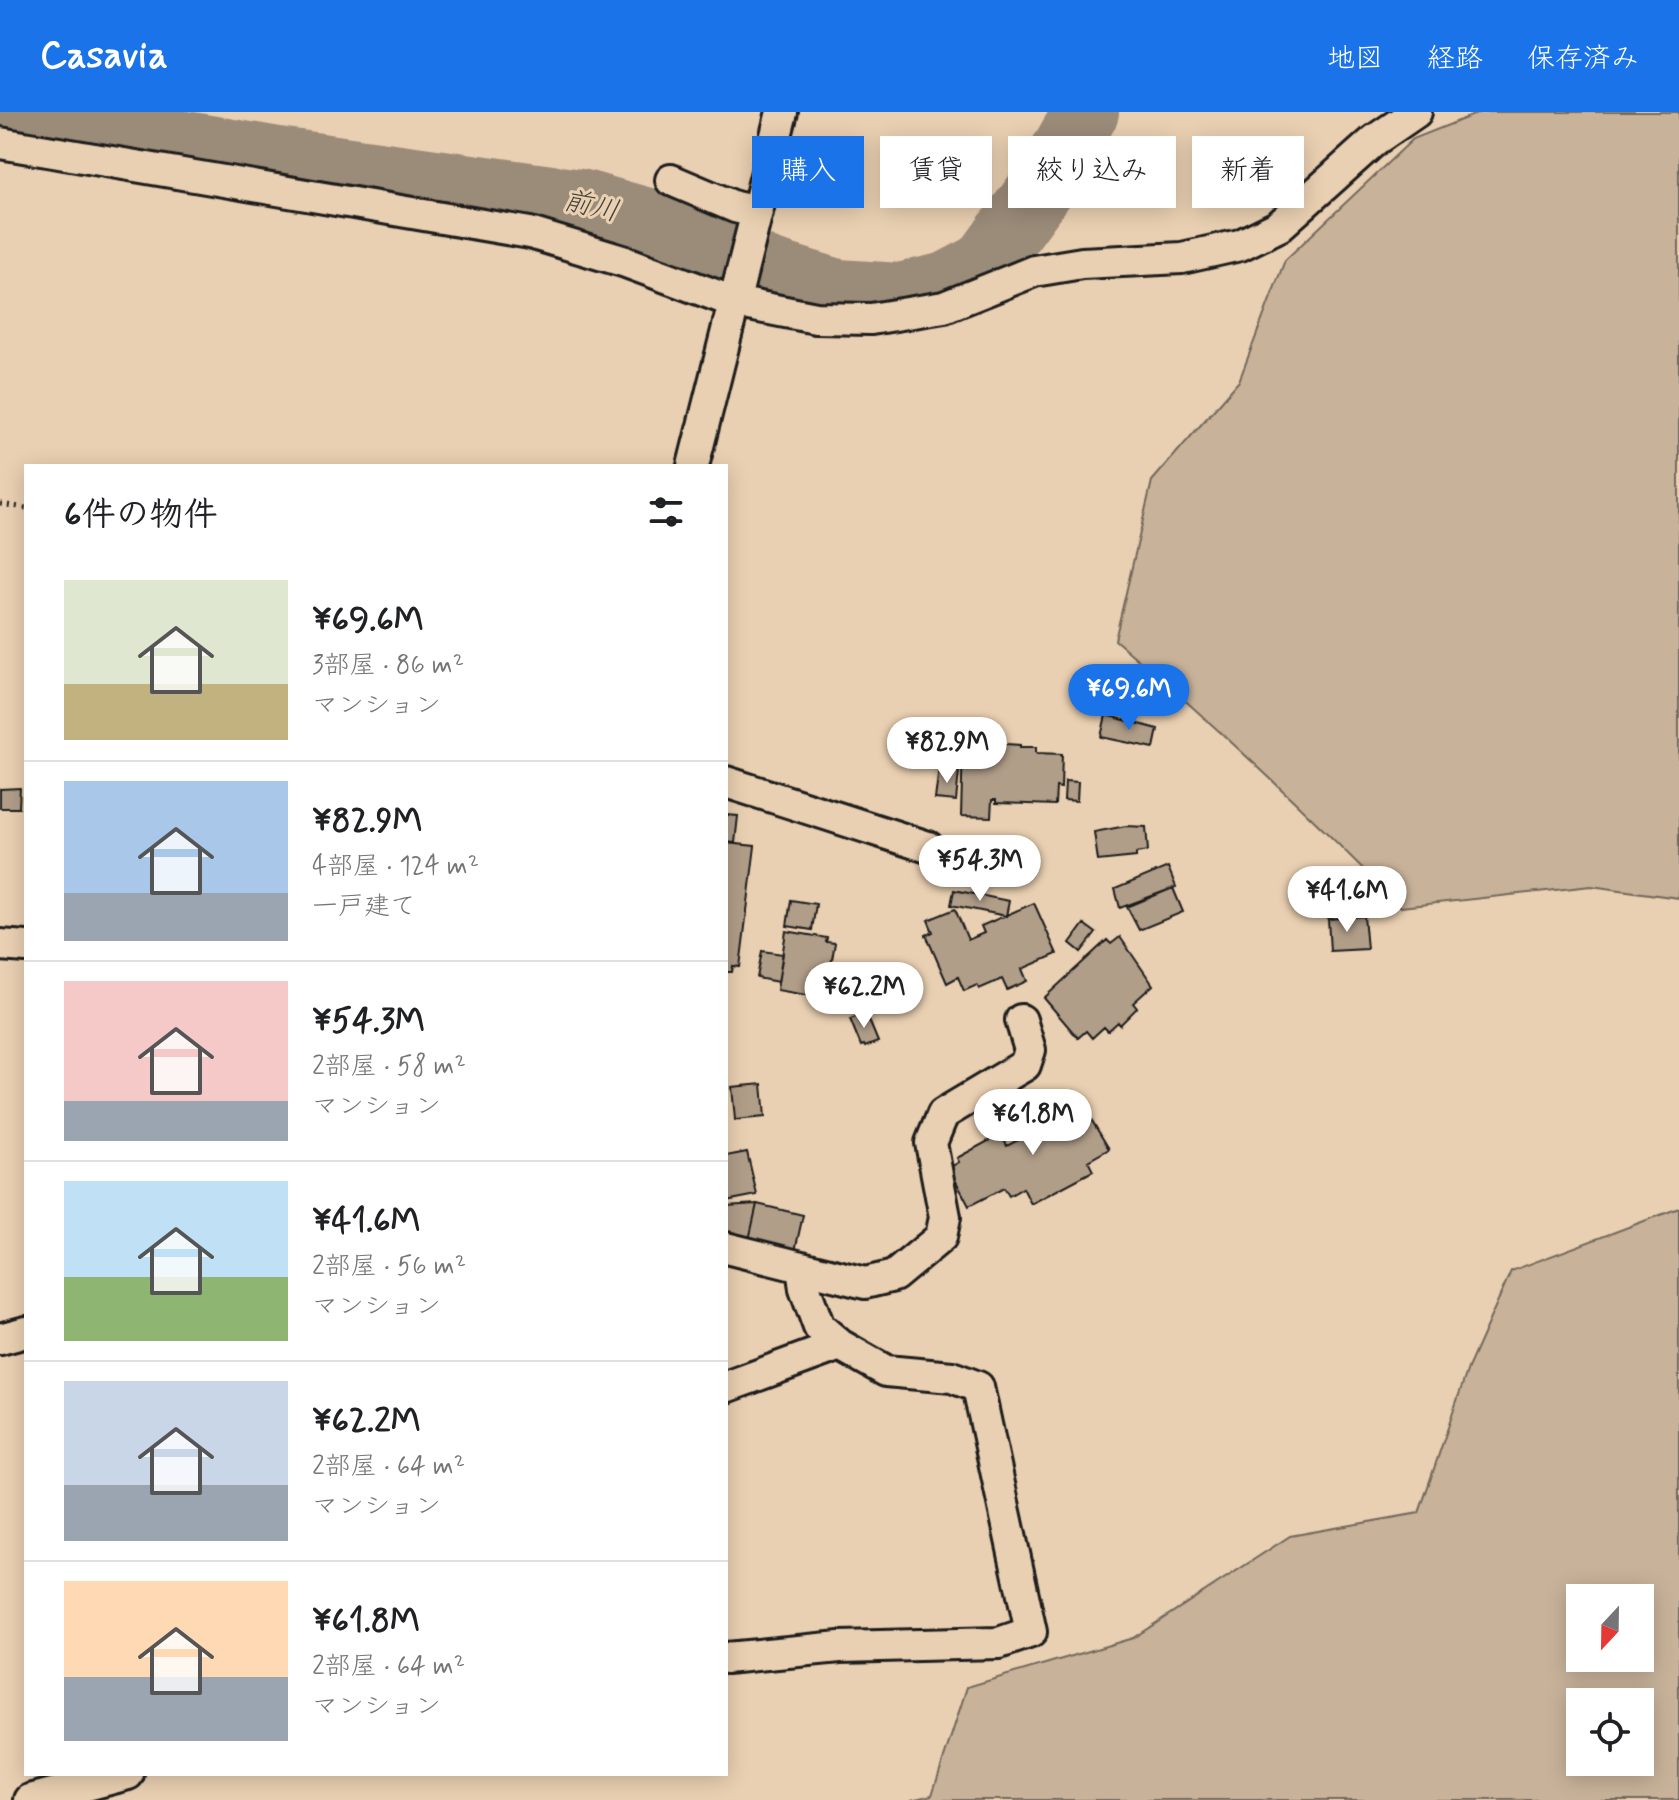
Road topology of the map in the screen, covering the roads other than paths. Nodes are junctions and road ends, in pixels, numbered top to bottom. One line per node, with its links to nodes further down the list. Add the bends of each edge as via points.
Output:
1 (782, 112): 5 (street)
2 (1416, 112): 6 (street, via 1375,140 1279,226 1240,245 1182,258 1034,271 944,307 871,319 816,318)
3 (0, 143): 6 (street, via 530,233)
4 (671, 180): 5 (street, via 735,207)
5 (754, 224): 6 (street)
6 (737, 293): 7 (street)
7 (694, 464)
8 (728, 783): 9 (street)
9 (928, 847)
10 (0, 945): 11 (street)
11 (24, 947)
12 (1021, 1020): 14 (street, via 1030,1050 1025,1065 943,1114 931,1143 945,1217 941,1237 894,1276 865,1283)
13 (728, 1248): 14 (street)
14 (802, 1267): 17 (street, via 819,1327)
15 (24, 1333): 16 (street)
16 (0, 1339)
17 (840, 1345): 18 (street); 19 (street, via 886,1371 952,1377 978,1387 1031,1632 999,1643 840,1647)
18 (728, 1386)
19 (728, 1658)
20 (120, 1776): 21 (street)
21 (30, 1800)

